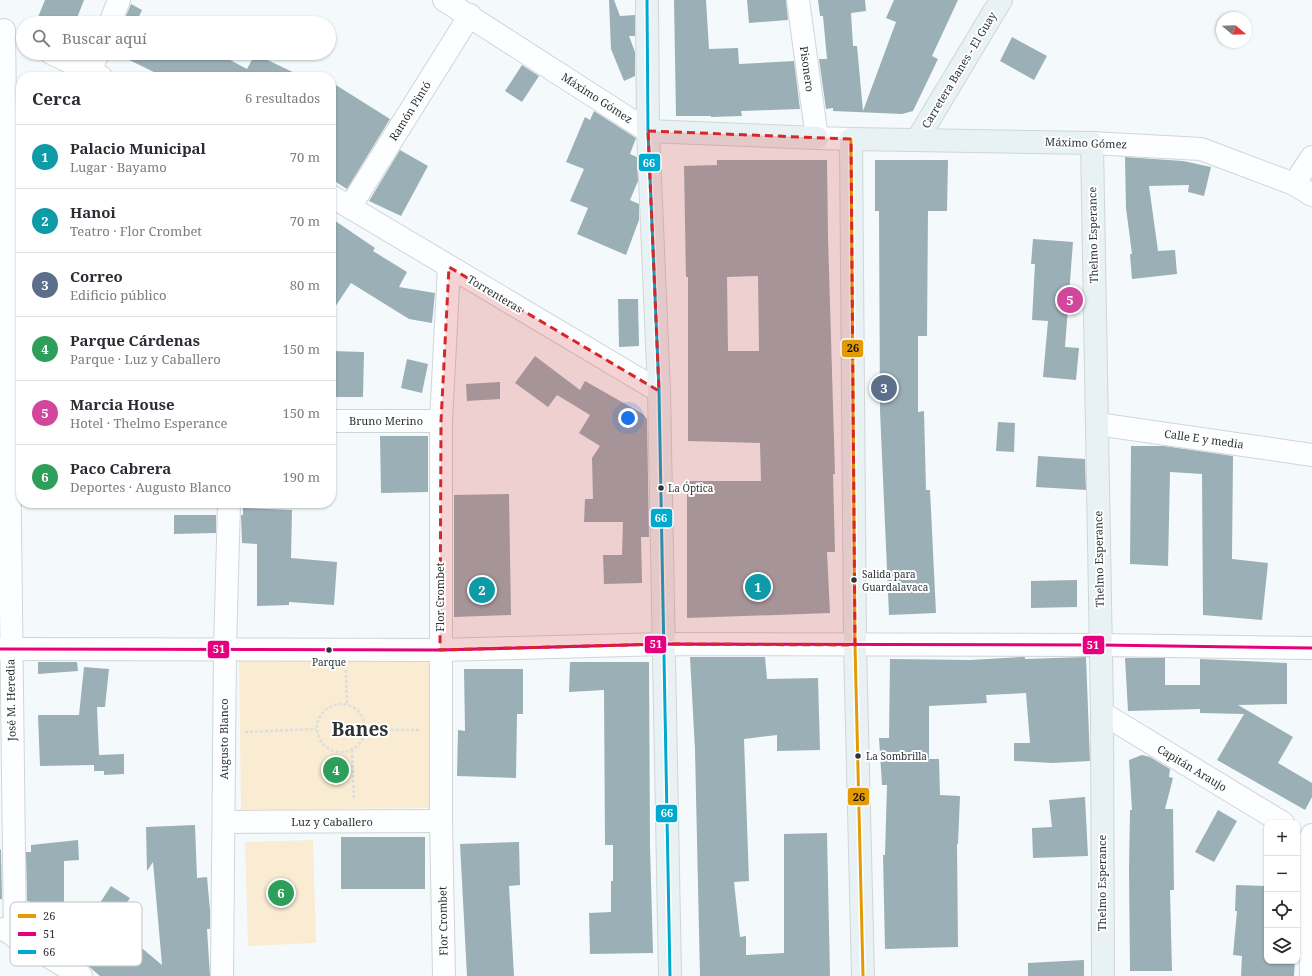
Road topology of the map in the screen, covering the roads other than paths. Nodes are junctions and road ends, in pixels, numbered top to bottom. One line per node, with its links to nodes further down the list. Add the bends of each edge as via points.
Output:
1 (119, 0): 7 (street)
2 (444, 0): 6 (street, Máximo Gómez)
3 (647, 0): 11 (main road)
4 (798, 0): 12 (street, Pisonero)
5 (1001, 0): 14 (main road, Carretera Banes - El Guay)
6 (470, 15): 11 (street, Máximo Gómez); 20 (street, Ramón Pintó)
7 (113, 16)
8 (9, 33): 23 (street, José M. Heredia)
9 (74, 60): 10 (street)
10 (96, 67)
11 (648, 131): 12 (main road); 22 (main road)
12 (817, 138): 13 (street)
13 (851, 139): 14 (main road, Máximo Gómez); 30 (main road)
14 (917, 140): 15 (main road, Máximo Gómez)
15 (1092, 142): 17 (street, Máximo Gómez, via 1200,148); 26 (main road, Thelmo Esperance)
16 (1312, 157): 17 (street)
17 (1294, 184): 18 (street, Máximo Gómez)
18 (1312, 195)
19 (336, 199): 20 (street, Torrenteras)
20 (350, 208): 21 (street, Torrenteras)
21 (449, 267): 22 (street, Torrenteras); 25 (street, Flor Crombet)
22 (659, 391): 29 (main road)
23 (10, 420): 33 (street, José M. Heredia)
24 (336, 421): 25 (street, Bruno Merino)
25 (441, 421): 35 (street, Flor Crombet)
26 (1096, 424): 27 (street, Calle E y media); 31 (main road, Thelmo Esperance)
27 (1312, 455)
28 (229, 508): 34 (street, Augusto Blanco)
29 (664, 644): 30 (street); 35 (street); 46 (main road)
30 (855, 645): 31 (street); 47 (main road)
31 (1100, 645): 32 (street); 36 (main road, Thelmo Esperance)
32 (1312, 648)
33 (5, 649): 34 (street); 41 (street, José M. Heredia)
34 (225, 649): 35 (street); 39 (street, Augusto Blanco)
35 (440, 650): 38 (street, Flor Crombet)
36 (1102, 713): 37 (street, Capitán Araujo); 48 (main road, Thelmo Esperance)
37 (1278, 820)
38 (441, 821): 39 (street, Luz y Caballero); 45 (street, Flor Crombet)
39 (224, 822): 44 (street, Augusto Blanco)
40 (1308, 837): 49 (street)
41 (8, 932)
42 (64, 966): 43 (street)
43 (80, 976)
44 (222, 976)
45 (444, 976)
46 (670, 976)
47 (863, 976)
48 (1103, 976)
49 (1311, 976)

